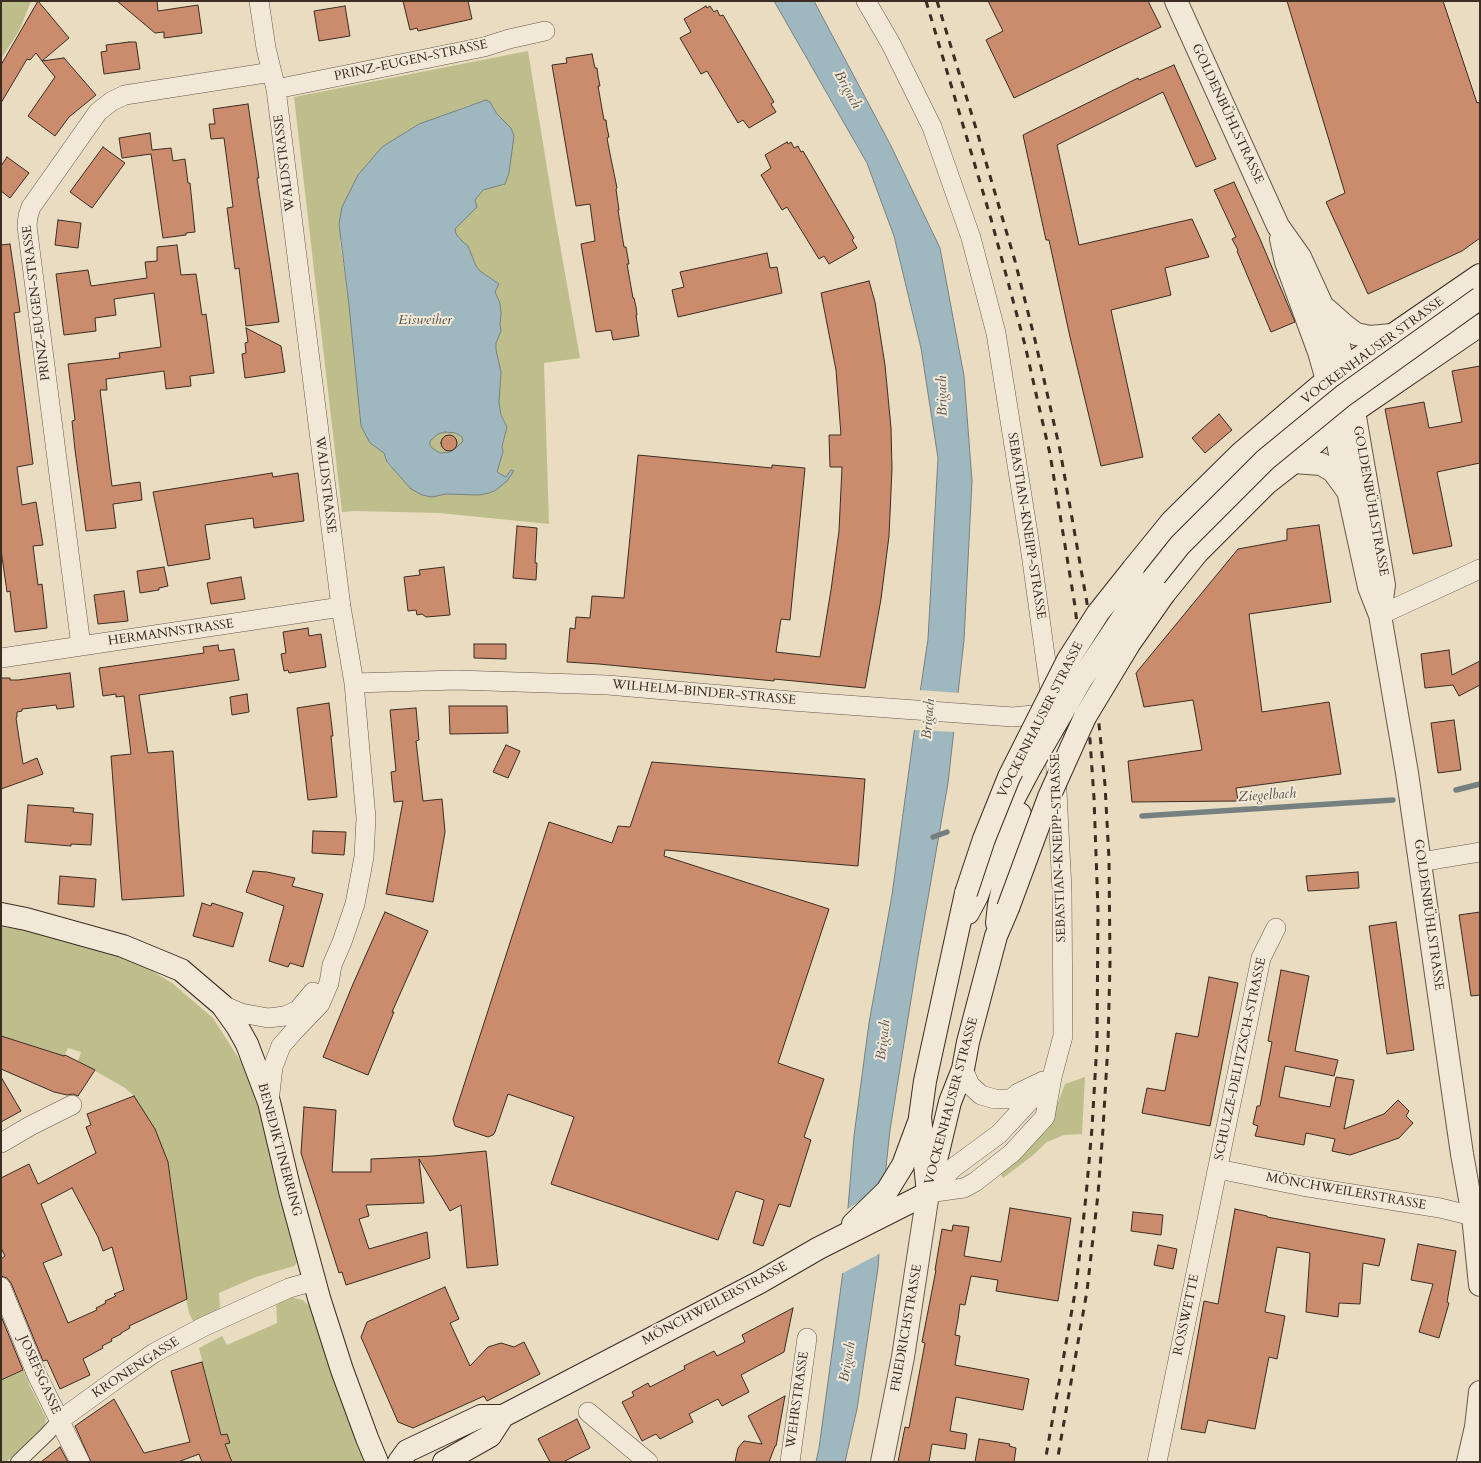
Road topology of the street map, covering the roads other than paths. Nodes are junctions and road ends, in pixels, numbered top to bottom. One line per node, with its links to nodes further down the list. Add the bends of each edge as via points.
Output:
1 (259, 1): 5 (street, WALDSTRASSE)
2 (866, 1): 23 (street, SEBASTIAN-KNEIPP-STRASSE, via 891,44 932,127 973,245 996,333 1030,546)
3 (1176, 1): 6 (main road, GOLDENBÜHLSTRASSE)
4 (545, 31): 5 (street, PRINZ-EUGEN-STRASSE, via 484,47)
5 (274, 81): 18 (street, WALDSTRASSE); 20 (street, PRINZ-EUGEN-STRASSE, via 125,95 112,101 98,112 31,207 27,226)
6 (1278, 226): 9 (main road, GOLDENBÜHLSTRASSE, via 1300,257); 12 (main road, GOLDENBÜHLSTRASSE, via 1286,262 1318,352)
7 (1480, 275): 11 (main road, VOCKENHAUSER STRASSE)
8 (1480, 298): 24 (main road, VOCKENHAUSER STRASSE, bridge, via 1343,396 1265,460 1180,545 1124,614 1081,680)
9 (1322, 305): 11 (main road, via 1356,334 1370,337); 12 (main road, GOLDENBÜHLSTRASSE, via 1339,346)
10 (1480, 325): 13 (main road, VOCKENHAUSER STRASSE)
11 (1392, 335): 12 (main road, VOCKENHAUSER STRASSE)
12 (1336, 374): 27 (main road, VOCKENHAUSER STRASSE, bridge, via 1241,453 1172,521 1098,613 1068,660 1010,776 984,839)
13 (1354, 411): 14 (main road, VOCKENHAUSER STRASSE); 19 (main road, GOLDENBÜHLSTRASSE, via 1384,585)
14 (1335, 424): 15 (main road, VOCKENHAUSER STRASSE); 16 (main road, GOLDENBÜHLSTRASSE)
15 (1294, 462): 16 (main road, via 1321,464 1333,471); 28 (main road, VOCKENHAUSER STRASSE, bridge, via 1267,483 1197,553 1129,644 1085,717)
16 (1350, 493): 19 (main road, GOLDENBÜHLSTRASSE, via 1369,587)
17 (1480, 569): 19 (street)
18 (340, 607): 20 (street, HERMANNSTRASSE); 22 (street, WALDSTRASSE)
19 (1380, 616): 26 (main road, GOLDENBÜHLSTRASSE)
20 (81, 646): 21 (street, HERMANNSTRASSE)
21 (1, 658)
22 (354, 682): 23 (street, WILHELM-BINDER-STRASSE, via 457,680 608,685 981,714 1013,716); 31 (street, WALDSTRASSE, via 366,818 364,857 355,904)
23 (1053, 713): 34 (street, SEBASTIAN-KNEIPP-STRASSE, via 1062,890 1063,1036)
24 (1030, 768): 27 (main road, VOCKENHAUSER STRASSE); 28 (main road, VOCKENHAUSER STRASSE)
25 (1480, 852): 26 (street)
26 (1420, 862): 41 (main road, GOLDENBÜHLSTRASSE, via 1462,1154)
27 (971, 894): 37 (main road, VOCKENHAUSER STRASSE, via 959,930)
28 (1004, 906): 33 (main road, VOCKENHAUSER STRASSE)
29 (1, 914): 32 (main road, BENEDIKTINERRING, via 130,948 181,970)
30 (1276, 928): 39 (street, SCHULZE-DELITZSCH-STRASSE, via 1261,958)
31 (332, 965): 32 (street, WALDSTRASSE, via 320,978 311,996 298,1010 285,1016 268,1018 241,1013); 35 (street, WALDSTRASSE, via 329,982 320,1004 281,1046 273,1067)
32 (222, 1005): 35 (main road, BENEDIKTINERRING, via 247,1044)
33 (963, 1069): 34 (street, via 970,1085 981,1095 995,1099 1010,1099); 40 (main road, VOCKENHAUSER STRASSE, via 950,1102)
34 (1052, 1077): 40 (street, SEBASTIAN-KNEIPP-STRASSE, via 999,1134 953,1168)
35 (269, 1102): 43 (main road, BENEDIKTINERRING)
36 (72, 1105): 38 (street)
37 (920, 1117): 40 (main road, VOCKENHAUSER STRASSE); 42 (main road, via 903,1165 887,1191)
38 (1, 1143)
39 (1218, 1169): 41 (street, MÖNCHWEILERSTRASSE, via 1302,1186 1440,1208); 59 (street, ROSSWETTE)
40 (928, 1193): 42 (main road, MÖNCHWEILERSTRASSE); 58 (main road, FRIEDRICHSTRASSE, via 903,1357)
41 (1476, 1217): 44 (main road, GOLDENBÜHLSTRASSE)
42 (827, 1244): 49 (main road, MÖNCHWEILERSTRASSE, via 760,1282)
43 (314, 1281): 50 (street, KRONENGASSE, via 288,1288 203,1327 154,1353); 53 (main road, BENEDIKTINERRING, via 342,1370)
44 (1480, 1285)
45 (1, 1287): 50 (street, JOSEFSGASSE, via 37,1375)
46 (807, 1338): 57 (street, WEHRSTRASSE)
47 (1480, 1392): 60 (main road)
48 (588, 1412): 56 (street)
49 (503, 1416): 54 (main road, MÖNCHWEILERSTRASSE, via 481,1416 407,1452); 55 (main road, MÖNCHWEILERSTRASSE, via 490,1436)
50 (60, 1420): 51 (street, KRONENGASSE); 52 (street, JOSEFSGASSE)
51 (18, 1462)
52 (80, 1462)
53 (377, 1462)
54 (399, 1462)
55 (444, 1462)
56 (648, 1462)
57 (790, 1462)
58 (882, 1462)
59 (1158, 1462)
60 (1468, 1462)

